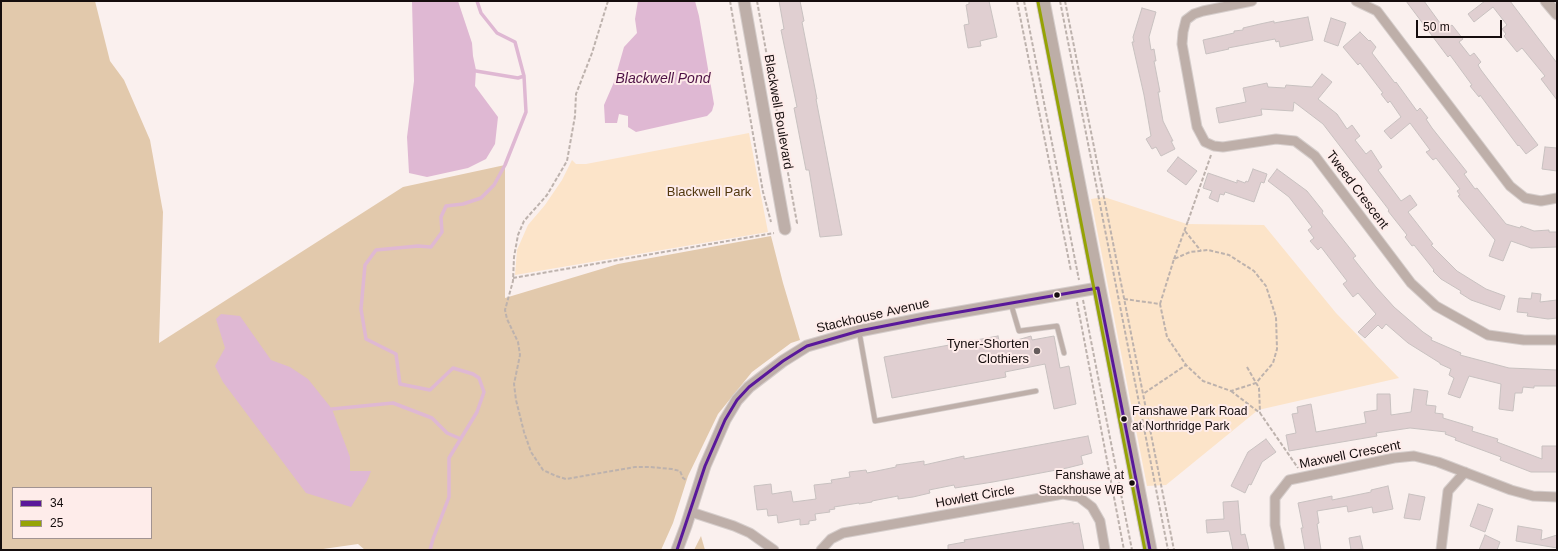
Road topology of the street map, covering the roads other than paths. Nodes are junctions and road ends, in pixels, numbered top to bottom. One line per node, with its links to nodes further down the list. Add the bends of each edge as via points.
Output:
1 (744, 1): 8 (street, Blackwell Boulevard)
2 (1043, 1): 9 (main road)
3 (1252, 1): 12 (street, Tweed Crescent, via 1203,11 1186,20 1182,44 1197,127 1205,142 1223,147 1276,139 1295,141 1315,156 1411,283 1436,306 1488,335 1524,340)
4 (1356, 1): 7 (street, via 1377,11 1510,186 1525,198 1541,201)
5 (1549, 2): 6 (street)
6 (1557, 14)
7 (1557, 198)
8 (785, 229)
9 (1098, 288): 10 (street, Stackhouse Avenue); 22 (main road)
10 (1010, 303): 11 (street, Stackhouse Avenue); 13 (lane, via 1019,331 1057,326)
11 (859, 331): 14 (lane, via 875,421); 17 (street, Stackhouse Avenue, via 807,346 783,360 745,391 725,420 705,466)
12 (1557, 340)
13 (1064, 353)
14 (1036, 391)
15 (1465, 472): 16 (street, Maxwell Crescent, via 1533,496); 23 (street, Maxwell Crescent, via 1414,456 1289,480 1275,498 1275,525); 24 (street, via 1448,492)
16 (1557, 497)
17 (691, 512): 18 (street, Stackhouse Avenue); 19 (street, via 750,533)
18 (677, 550)
19 (774, 550)
20 (821, 550): 21 (street, Howlett Circle, via 831,539 843,533 1063,494 1079,497 1092,507 1100,521)
21 (1105, 550)
22 (1150, 550)
23 (1280, 550)
24 (1441, 550)

